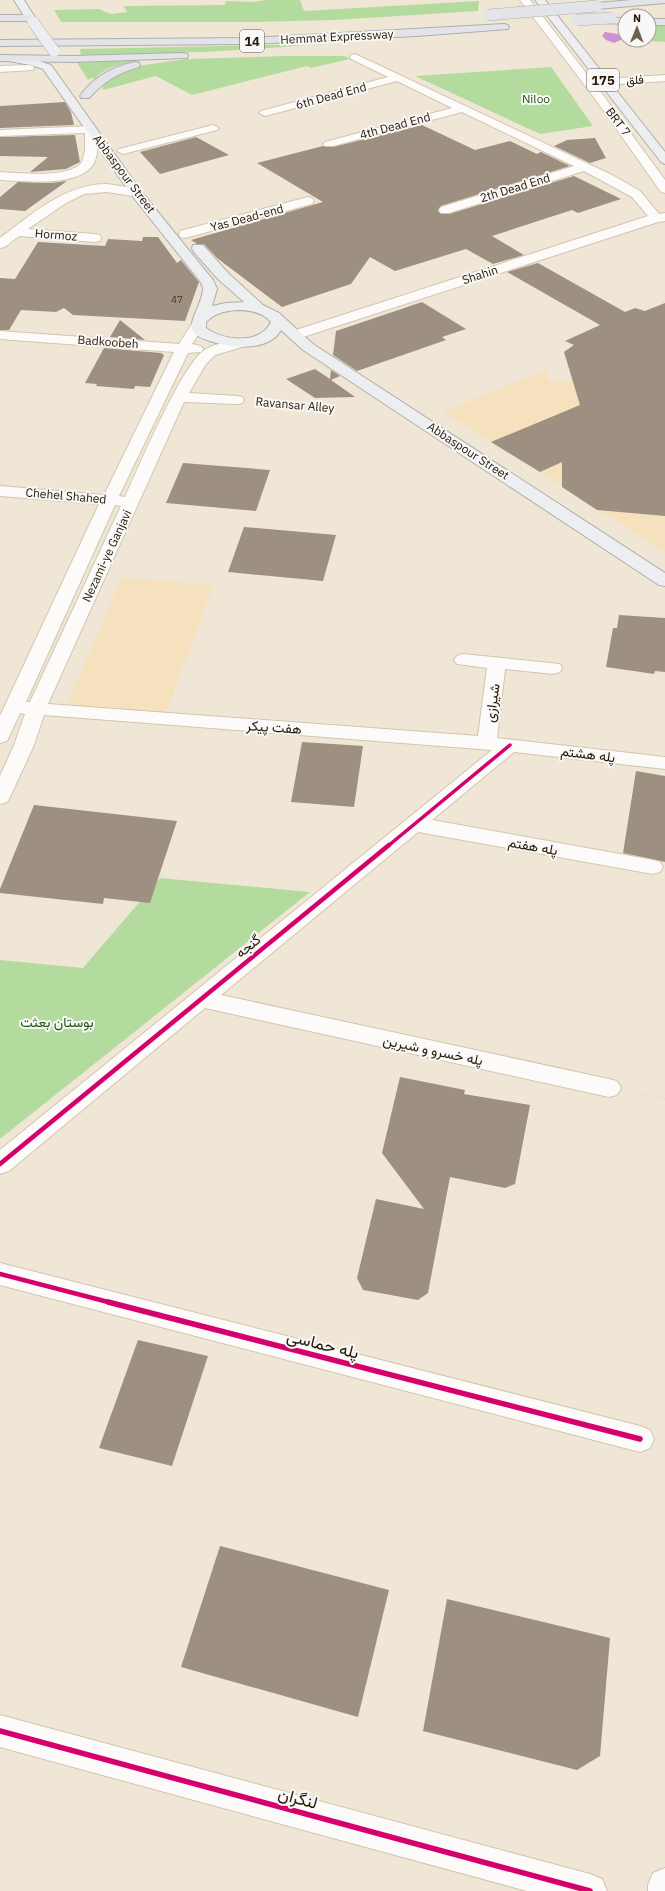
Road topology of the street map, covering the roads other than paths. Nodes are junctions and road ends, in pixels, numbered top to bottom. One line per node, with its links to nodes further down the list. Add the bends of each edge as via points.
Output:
1 (19, 0): 8 (main road)
2 (525, 0): 44 (street, BRT 7)
3 (540, 0): 26 (main road, 175)
4 (665, 0): 5 (highway, bridge)
5 (485, 15)
6 (617, 17): 9 (highway, bridge)
7 (0, 18): 8 (highway)
8 (31, 20): 18 (main road, bridge)
9 (582, 20): 10 (highway); 11 (highway)
10 (617, 21)
11 (528, 24)
12 (508, 26): 15 (highway, Hemmat Expressway / 14)
13 (23, 29): 14 (highway)
14 (54, 29)
15 (446, 31): 16 (highway, Hemmat Expressway / 14, via 250,41); 17 (highway, via 402,40)
16 (0, 43)
17 (314, 48)
18 (54, 52): 19 (highway); 19 (main road); 23 (main road); 28 (highway, via 189,56 121,68 100,79)
19 (4, 58): 34 (main road, Abbaspour Street, via 48,67)
20 (354, 58): 24 (street)
21 (0, 68): 22 (street)
22 (29, 68)
23 (68, 72)
24 (397, 78): 30 (street); 31 (street, 6th Dead End)
25 (665, 78): 26 (street, فلق)
26 (604, 82): 39 (main road, 175)
27 (77, 84): 28 (main road)
28 (85, 96): 29 (main road)
29 (94, 108)
30 (461, 109): 37 (street, 4th Dead End); 41 (street)
31 (264, 113)
32 (106, 127): 34 (main road)
33 (213, 128): 38 (street)
34 (91, 129): 35 (street); 43 (street, via 89,162 82,171); 45 (main road, Abbaspour Street)
35 (0, 133)
36 (114, 139): 38 (main road, Abbaspour Street)
37 (329, 144)
38 (123, 151): 40 (main road, Abbaspour Street)
39 (665, 159)
40 (132, 163)
41 (585, 167): 47 (street, 2th Dead End); 48 (street, via 636,194)
42 (0, 176): 43 (street)
43 (26, 176): 45 (street, via 98,182)
44 (665, 189)
45 (135, 193): 51 (street, via 112,188 80,191); 55 (main road, Abbaspour Street, via 206,280 210,289)
46 (308, 201): 50 (street, Yas Dead-end)
47 (445, 210)
48 (660, 217): 57 (street, Shahin)
49 (176, 222): 50 (main road)
50 (185, 234): 53 (main road, via 223,276)
51 (7, 237): 52 (street, Hormoz)
52 (95, 238)
53 (258, 308): 54 (main road); 55 (main road, via 226,307 208,312)
54 (274, 316): 57 (main road); 58 (main road, via 278,322 272,334)
55 (200, 321): 58 (main road, via 199,330 211,339 232,343); 59 (street, Nezami-ye Ganjavi)
56 (0, 335): 59 (street, Badkoobeh)
57 (287, 340): 58 (main road); 66 (main road, Abbaspour Street, via 308,347)
58 (247, 342): 60 (street, Nezami-ye Ganjavi)
59 (183, 348): 60 (street, Badkoobeh); 64 (street, Nezami-ye Ganjavi)
60 (216, 350): 61 (street, Nezami-ye Ganjavi, via 200,362)
61 (179, 397): 62 (street, Ravansar Alley); 65 (street, Nezami-ye Ganjavi)
62 (237, 400)
63 (0, 490): 64 (street, Chehel Shahed)
64 (109, 500): 65 (street, Chehel Shahed); 70 (street, Nezami-ye Ganjavi)
65 (132, 502): 71 (street, Nezami-ye Ganjavi)
66 (665, 581)
67 (463, 660): 68 (street)
68 (497, 663): 69 (street); 74 (street, شیرازی)
69 (553, 668)
70 (14, 707): 71 (street, هفت پیکر); 72 (street, Nezami-ye Ganjavi)
71 (38, 708): 74 (street, هفت پیکر); 75 (street, Nezami-ye Ganjavi)
72 (0, 737)
73 (0, 743): 75 (street)
74 (486, 743): 76 (street, هفت پیکر)
75 (24, 744): 78 (street, Nezami-ye Ganjavi)
76 (510, 745): 77 (street, پله هشتم); 79 (street, گنجه)
77 (665, 763)
78 (0, 797)
79 (414, 824): 80 (street, پله هفتم); 81 (street, گنجه)
80 (652, 867)
81 (200, 999): 82 (street, پله خسرو و شیرین); 83 (street, گنجه)
82 (609, 1088)
83 (0, 1164)
84 (0, 1274): 85 (street, پله حماسی)
85 (640, 1439)
86 (0, 1731): 88 (street, لنگران)
87 (665, 1885): 89 (street)
88 (590, 1891)
89 (664, 1891)

